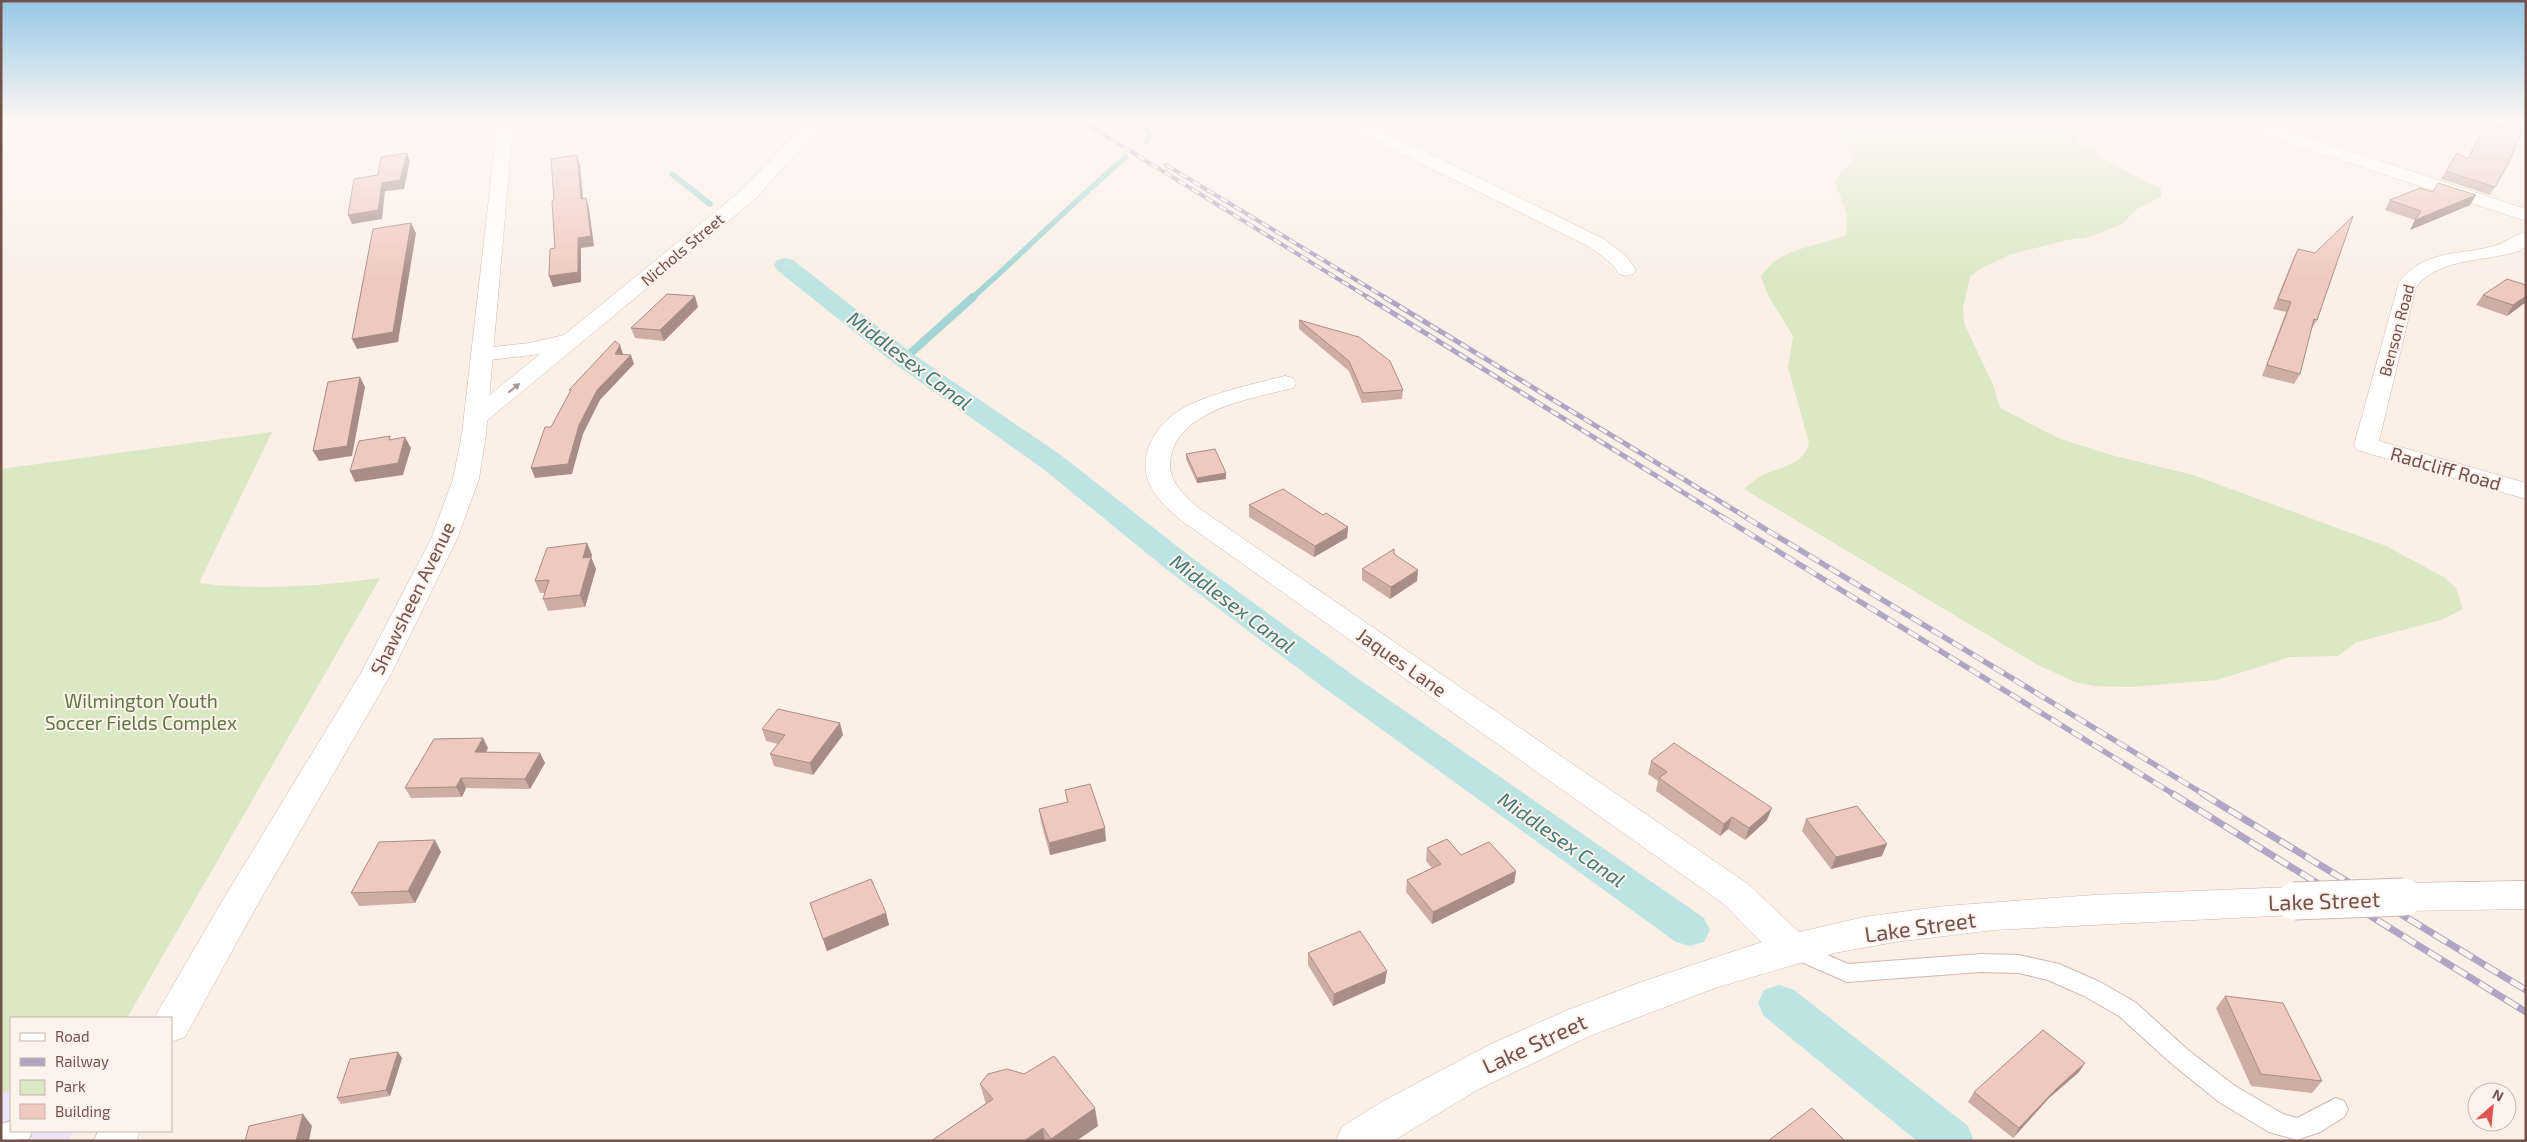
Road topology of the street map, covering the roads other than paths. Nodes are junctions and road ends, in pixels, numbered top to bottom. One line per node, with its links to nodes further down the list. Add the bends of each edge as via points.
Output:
1 (500, 175): 9 (street, Shawsheen Avenue)
2 (766, 175): 8 (street, Nichols Street, via 749,194)
3 (1460, 175): 7 (street, via 1597,243 1619,260)
4 (2406, 175): 5 (street)
5 (2526, 216)
6 (2526, 238): 12 (street, Benson Road, via 2502,250 2422,267 2412,275 2406,286)
7 (1626, 270)
8 (587, 330): 9 (street, Nichols Street, via 548,348); 11 (street, Nichols Street, one-way to 8)
9 (482, 354): 11 (street, Shawsheen Avenue)
10 (1285, 383): 15 (street, Jaques Lane, via 1196,410 1174,427 1164,440 1157,462 1159,477 1172,499 1736,894)
11 (476, 418): 16 (street, Shawsheen Avenue, via 466,479 444,539 389,649)
12 (2366, 445): 13 (street, Radcliff Road)
13 (2526, 491)
14 (2526, 895): 15 (street, Lake Street, bridge, via 2092,908 1892,928)
15 (1792, 948): 17 (lane, via 1847,973 1981,963 2019,964 2051,971 2127,1009 2227,1094 2278,1124 2297,1129); 20 (street, Lake Street, via 1677,985 1557,1032 1468,1074)
16 (172, 1023)
17 (2336, 1108)
18 (15, 1132): 19 (lane)
19 (1, 1135)
20 (1357, 1141)

